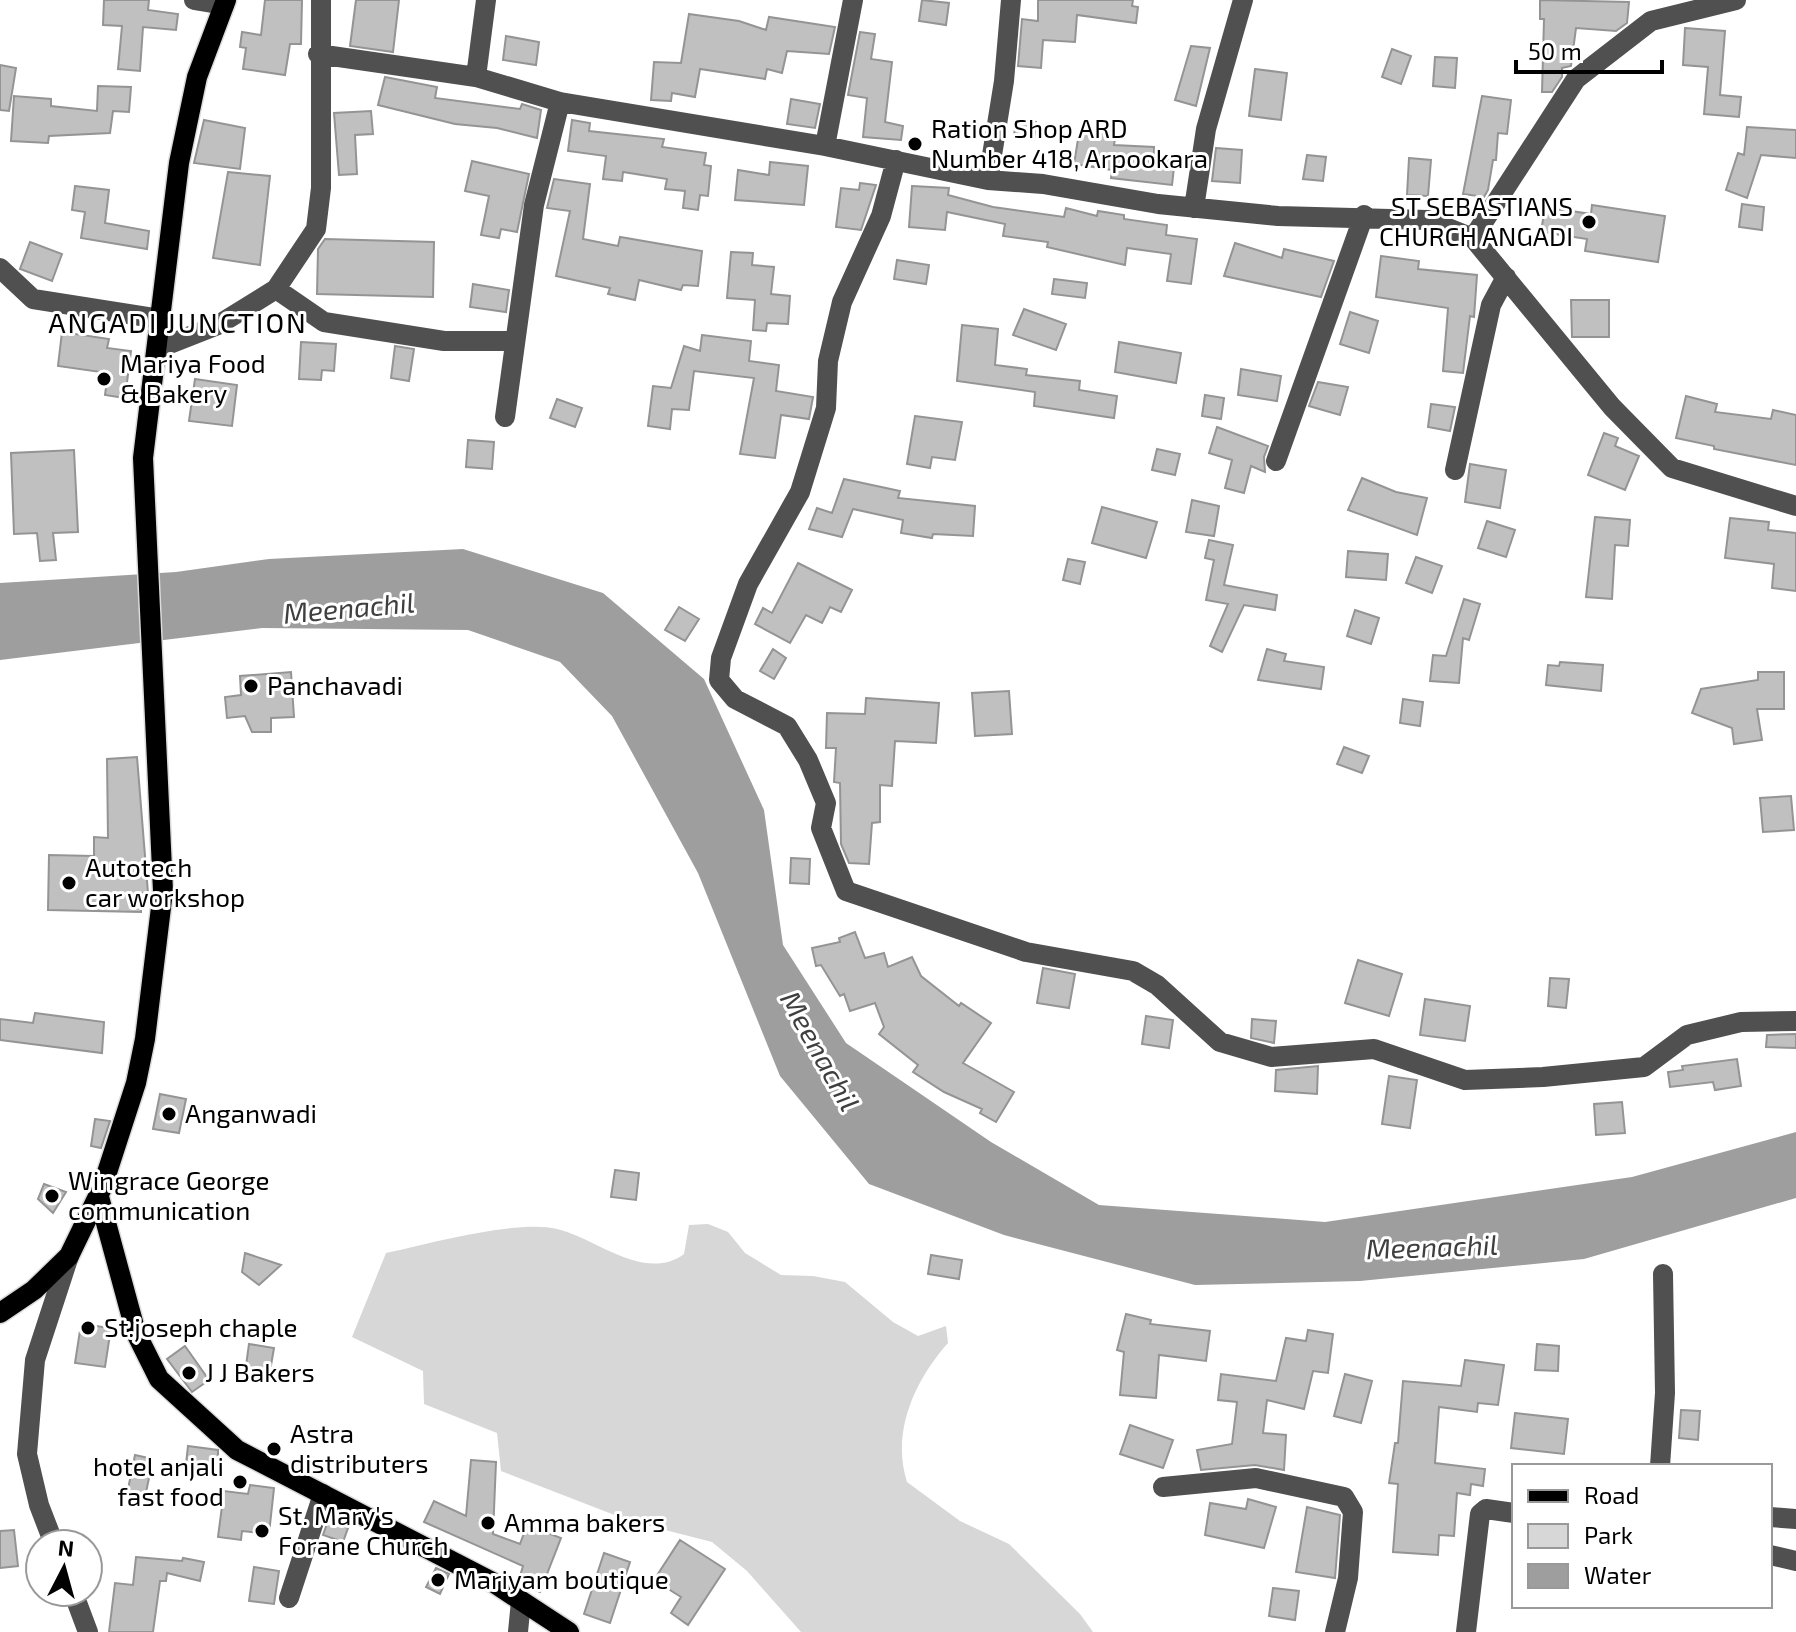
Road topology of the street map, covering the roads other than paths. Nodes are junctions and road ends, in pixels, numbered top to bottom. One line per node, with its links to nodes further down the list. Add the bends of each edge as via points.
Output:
1 (194, 0): 8 (street)
2 (321, 0): 9 (street)
3 (486, 0): 10 (street)
4 (853, 0): 12 (street)
5 (1011, 0): 14 (street)
6 (1243, 0): 15 (street, via 1206,129)
7 (1736, 0): 17 (street, via 1651,21 1576,79)
8 (225, 3): 21 (main road, via 197,77 179,163)
9 (318, 54): 10 (street); 20 (street, via 321,188 316,229)
10 (476, 77): 11 (street)
11 (560, 102): 12 (street); 22 (street, via 534,205)
12 (825, 146): 13 (street)
13 (896, 160): 14 (street); 28 (street, via 881,216 842,302 828,361 826,408 800,492 748,584 721,658 719,680 735,699 787,726 808,760 826,803 821,828 846,891 1026,952 1133,971 1157,985 1220,1042 1271,1057 1374,1049 1465,1080 1543,1077 1644,1067 1687,1035 1741,1022)
14 (988, 180): 15 (street)
15 (1194, 208): 16 (street, via 1278,216)
16 (1364, 215): 17 (street, via 1428,220); 25 (street)
17 (1473, 238): 19 (street)
18 (0, 268): 21 (street, via 33,299)
19 (1506, 277): 26 (street, via 1491,305); 27 (street, via 1612,407 1672,468)
20 (276, 289): 22 (street, via 324,322 444,341); 23 (street, via 218,325)
21 (160, 319): 23 (main road)
22 (514, 341): 24 (street)
23 (157, 349): 29 (main road, via 143,458 163,891 136,1083)
24 (505, 417)
25 (1276, 461)
26 (1455, 470)
27 (1796, 506)
28 (1796, 1021)
29 (99, 1197): 30 (main road); 35 (main road, via 136,1333 159,1379 237,1450)
30 (69, 1256): 32 (main road); 39 (street, via 35,1360 27,1454)
31 (1663, 1274): 33 (street)
32 (0, 1313)
33 (1660, 1464)
34 (1163, 1487): 48 (street, via 1256,1478 1344,1497 1353,1512 1348,1578)
35 (323, 1494): 42 (street); 43 (main road)
36 (1512, 1513): 49 (street, via 1482,1511)
37 (1772, 1517): 38 (street)
38 (1796, 1519)
39 (48, 1528)
40 (1772, 1555): 41 (street)
41 (1796, 1561)
42 (289, 1598)
43 (521, 1601): 46 (street); 47 (main road)
44 (79, 1608): 45 (street)
45 (88, 1632)
46 (518, 1632)
47 (569, 1632)
48 (1335, 1632)
49 (1466, 1632)

